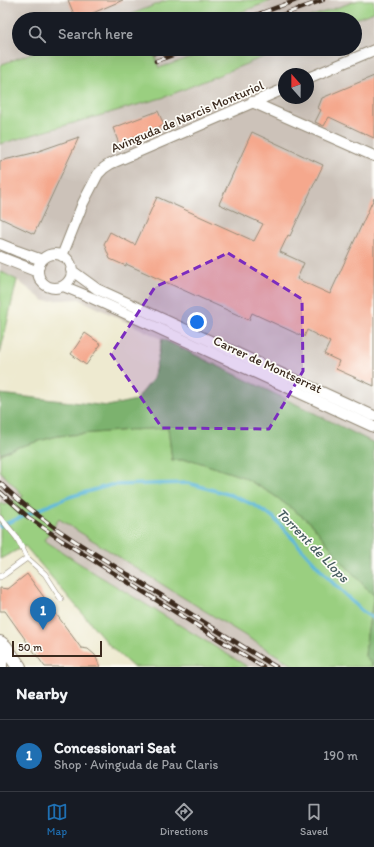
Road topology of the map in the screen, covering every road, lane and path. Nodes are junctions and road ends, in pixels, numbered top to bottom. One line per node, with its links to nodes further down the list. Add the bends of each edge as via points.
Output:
1 (374, 50): 2 (street)
2 (362, 55)
3 (360, 56): 4 (street)
4 (314, 75)
5 (278, 91): 6 (street, Avinguda de Narcis Monturiol)
6 (252, 102): 7 (street); 9 (street, Avinguda de Narcis Monturiol, via 104,168 98,174 83,203)
7 (374, 156)
8 (0, 244): 11 (street)
9 (62, 256): 11 (street, via 51,255); 12 (street, via 70,264)
10 (0, 257): 13 (street)
11 (42, 260): 13 (street)
12 (71, 270): 14 (street, via 71,276); 15 (street, Carrer de Montserrat, via 97,289)
13 (38, 272): 14 (street, via 42,282 48,287)
14 (63, 286): 16 (street, Carrer de Montserrat)
15 (374, 416)
16 (374, 427)
17 (0, 517): 18 (lane, via 17,538)
18 (27, 558): 19 (lane); 20 (lane, via 44,574)
19 (0, 577)
20 (61, 599)
21 (0, 643): 24 (main road)
22 (0, 657): 23 (main road)
23 (0, 667)
24 (19, 667)

